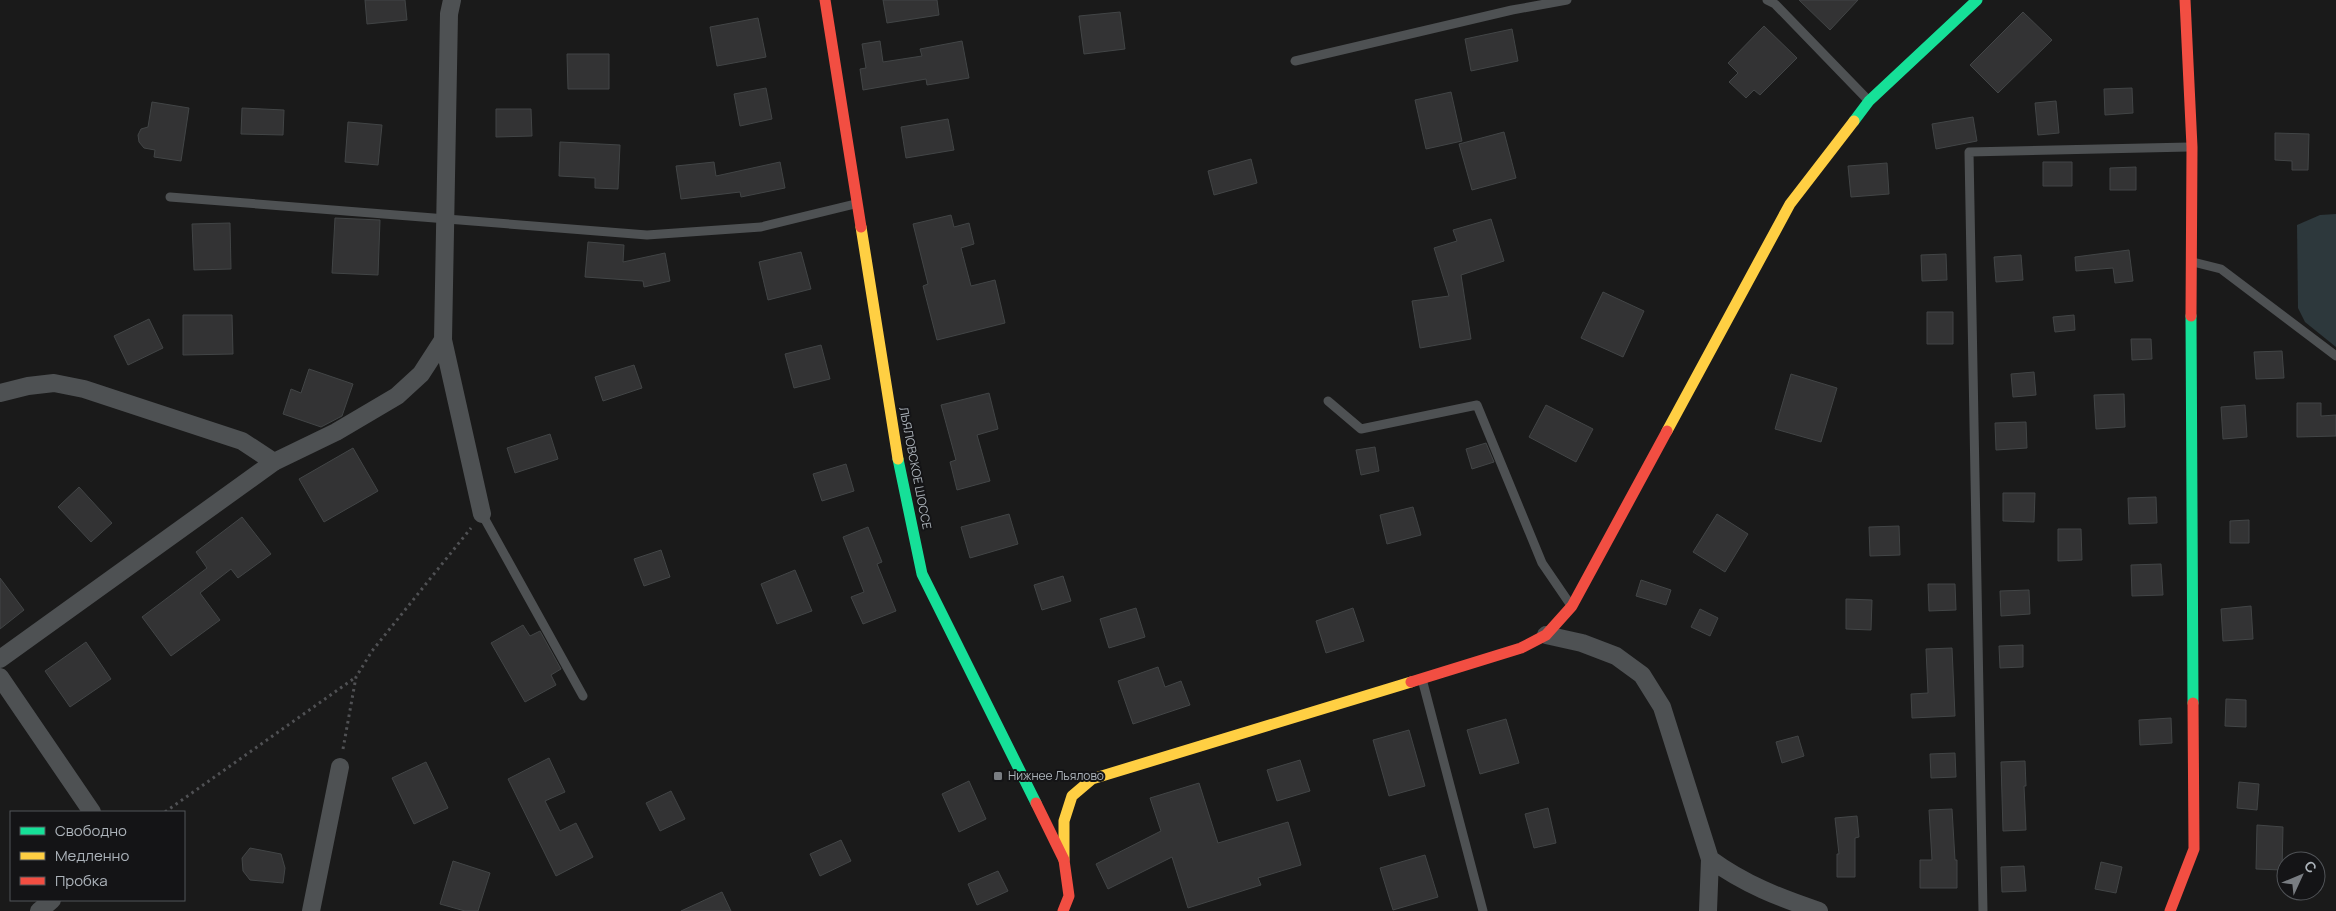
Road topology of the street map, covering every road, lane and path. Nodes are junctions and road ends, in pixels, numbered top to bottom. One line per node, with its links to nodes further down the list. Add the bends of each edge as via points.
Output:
1 (452, 0): 12 (street)
2 (825, 0): 11 (street, ЛЬЯЛОВСКОЕ ШОССЕ)
3 (1567, 0): 7 (lane)
4 (1768, 0): 8 (lane, via 1776,4)
5 (1977, 0): 8 (street)
6 (2185, 0): 9 (street)
7 (1295, 61)
8 (1869, 101): 20 (street, via 1790,204)
9 (2192, 146): 13 (street); 39 (lane, via 1970,152)
10 (170, 197): 12 (lane)
11 (857, 204): 12 (lane, via 761,227 647,235); 31 (street, ЛЬЯЛОВСКОЕ ШОССЕ, via 900,470 922,574)
12 (444, 220): 14 (street)
13 (2191, 262): 15 (lane, via 2221,268); 40 (street, via 2194,849)
14 (442, 340): 18 (street, via 421,374 397,396 336,432); 19 (street)
15 (2336, 356)
16 (0, 393): 18 (street, via 54,383 84,389 242,442)
17 (1328, 401): 20 (lane, via 1361,429 1477,404 1542,563)
18 (274, 462): 22 (street)
19 (482, 514): 24 (path, via 372,651); 26 (lane)
20 (1572, 606): 21 (street)
21 (1546, 635): 25 (street, via 1521,648); 30 (street, via 1582,643 1616,656 1642,675 1662,707)
22 (0, 659)
23 (0, 677): 28 (street)
24 (356, 677): 27 (path); 29 (path)
25 (1422, 679): 31 (street, via 1092,779 1072,796 1064,821); 36 (lane)
26 (583, 696)
27 (340, 767): 35 (street)
28 (91, 811)
29 (165, 811)
30 (1710, 859): 37 (street); 38 (street, via 1732,876 1771,895)
31 (1064, 860): 33 (street, ЛЬЯЛОВСКОЕ ШОССЕ)
32 (51, 901): 34 (street)
33 (1069, 906)
34 (39, 911)
35 (312, 911)
36 (1483, 911)
37 (1708, 911)
38 (1820, 911)
39 (1983, 911)
40 (2170, 911)

